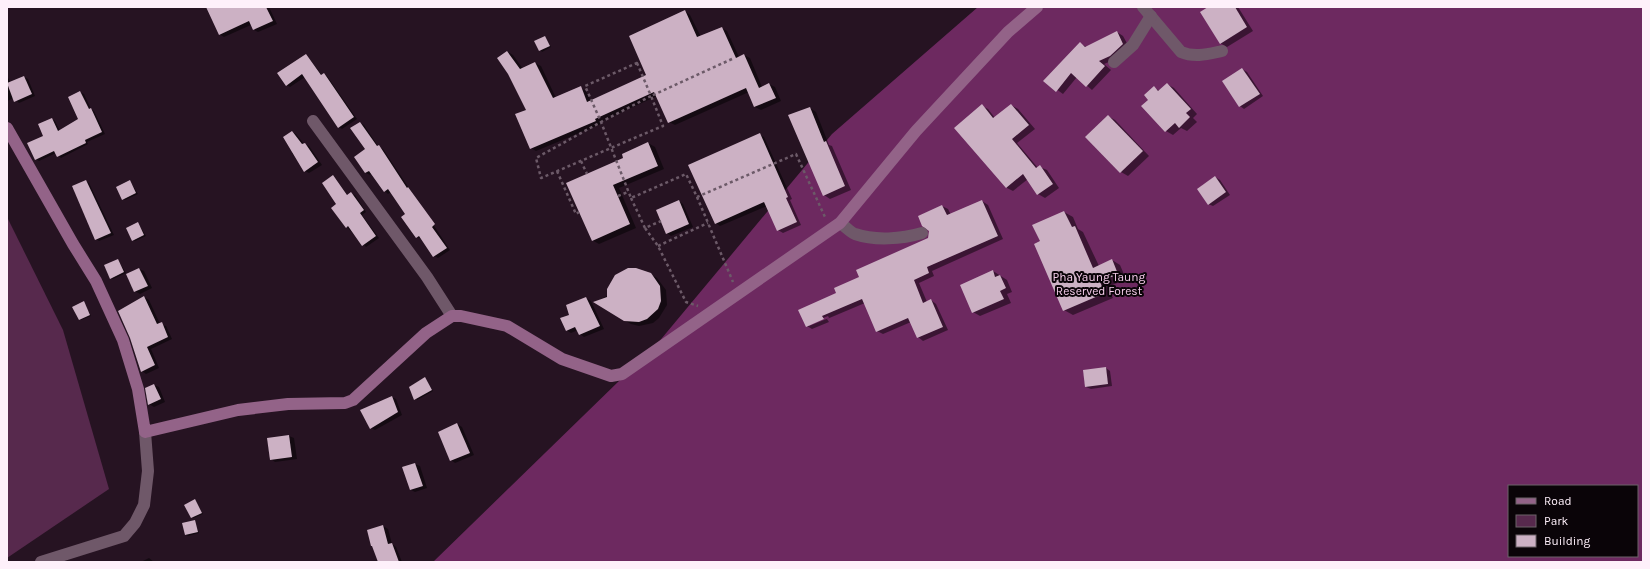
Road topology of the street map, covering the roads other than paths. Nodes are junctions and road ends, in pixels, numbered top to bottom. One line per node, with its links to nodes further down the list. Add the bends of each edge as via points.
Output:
1 (1037, 7): 7 (street, via 1008,32 916,131)
2 (1147, 12): 3 (street, via 1181,52 1198,56); 4 (street, via 1133,45)
3 (1222, 51)
4 (1114, 62)
5 (313, 121): 9 (street, via 423,271)
6 (7, 128): 10 (street, via 96,281 123,340 138,389)
7 (840, 223): 8 (street, via 854,233 872,238); 9 (street, via 622,374 611,376 562,359 507,326)
8 (922, 233)
9 (452, 316): 10 (street, via 426,333 357,396 345,403 288,404 238,410)
10 (145, 432): 11 (street, via 148,471 144,505 135,523 124,536)
11 (41, 562)

